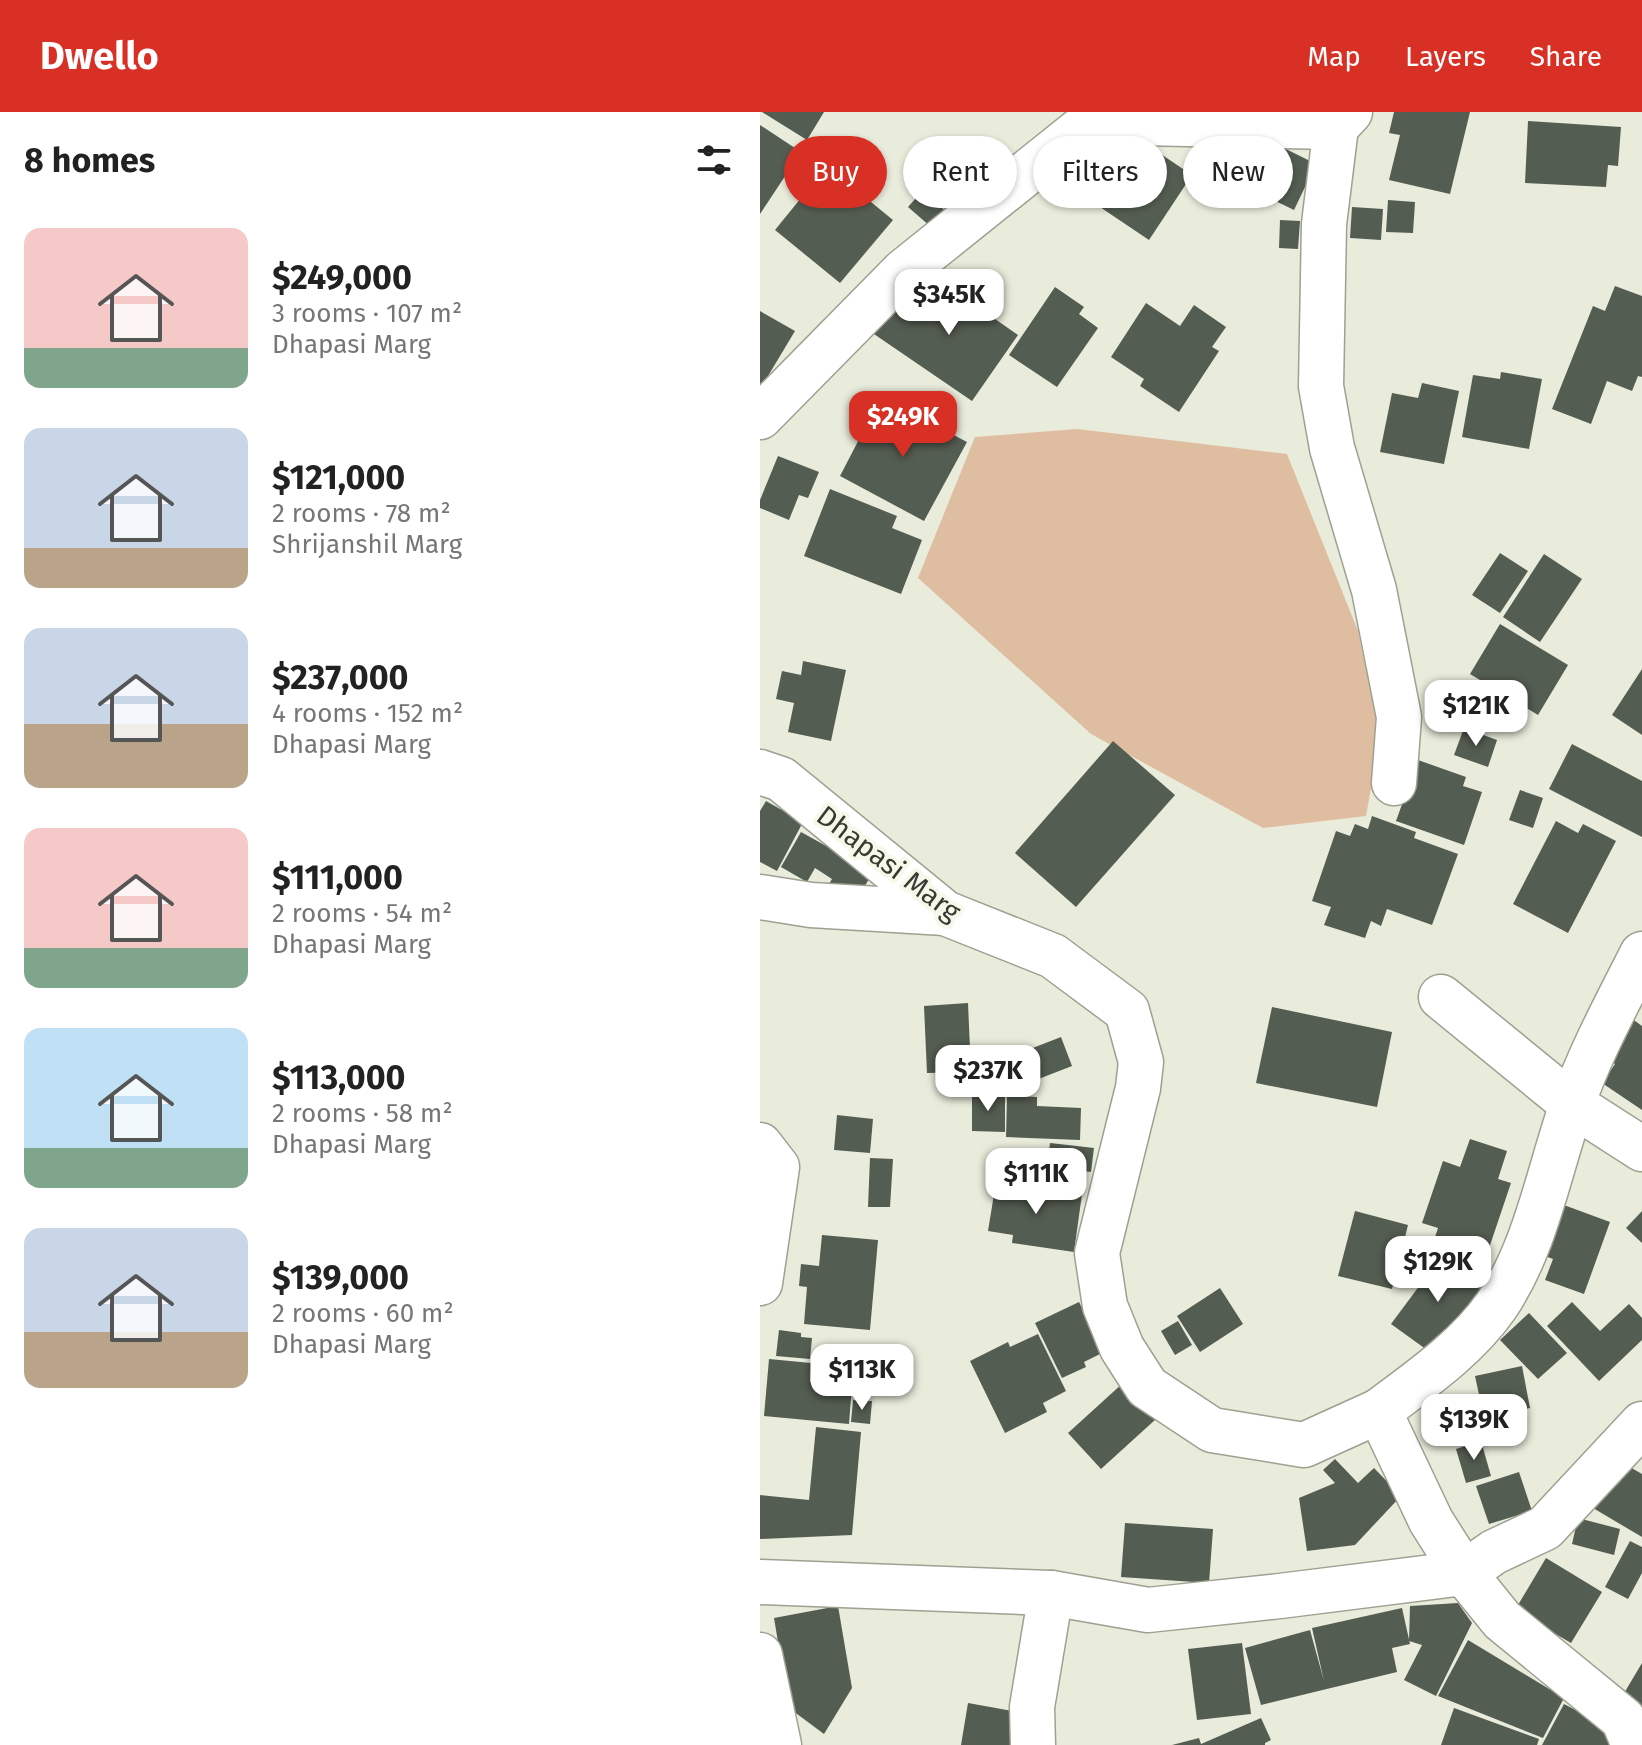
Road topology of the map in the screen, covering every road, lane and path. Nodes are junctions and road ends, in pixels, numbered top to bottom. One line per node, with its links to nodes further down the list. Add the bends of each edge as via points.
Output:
1 (1343, 120): 2 (street, via 1090,122 904,271); 4 (street, via 1324,224 1321,386 1332,448 1374,590 1399,717)
2 (760, 417)
3 (760, 772): 6 (street, Dhapasi Marg, via 781,779)
4 (1394, 783)
5 (760, 897): 6 (street)
6 (945, 913): 13 (street, Dhapasi Marg, via 1053,956 1127,1011 1141,1062 1138,1088 1097,1253 1105,1306 1122,1348 1147,1387 1212,1430 1304,1445)
7 (1642, 954): 9 (street, Dhapasi Marg)
8 (1441, 997): 9 (street)
9 (1572, 1104): 11 (street); 13 (street, Dhapasi Marg, via 1525,1253 1496,1307 1422,1379)
10 (760, 1145): 12 (street, via 777,1167)
11 (1642, 1149)
12 (760, 1283)
13 (1379, 1411): 15 (street, via 1431,1521)
14 (1642, 1424): 15 (street, via 1545,1528)
15 (1464, 1573): 17 (street, via 1148,1610); 21 (street, via 1502,1620 1623,1719)
16 (760, 1582): 17 (street)
17 (1051, 1593): 20 (street, via 1032,1707)
18 (760, 1655): 19 (street)
19 (779, 1745)
20 (1033, 1745)
21 (1634, 1745)

